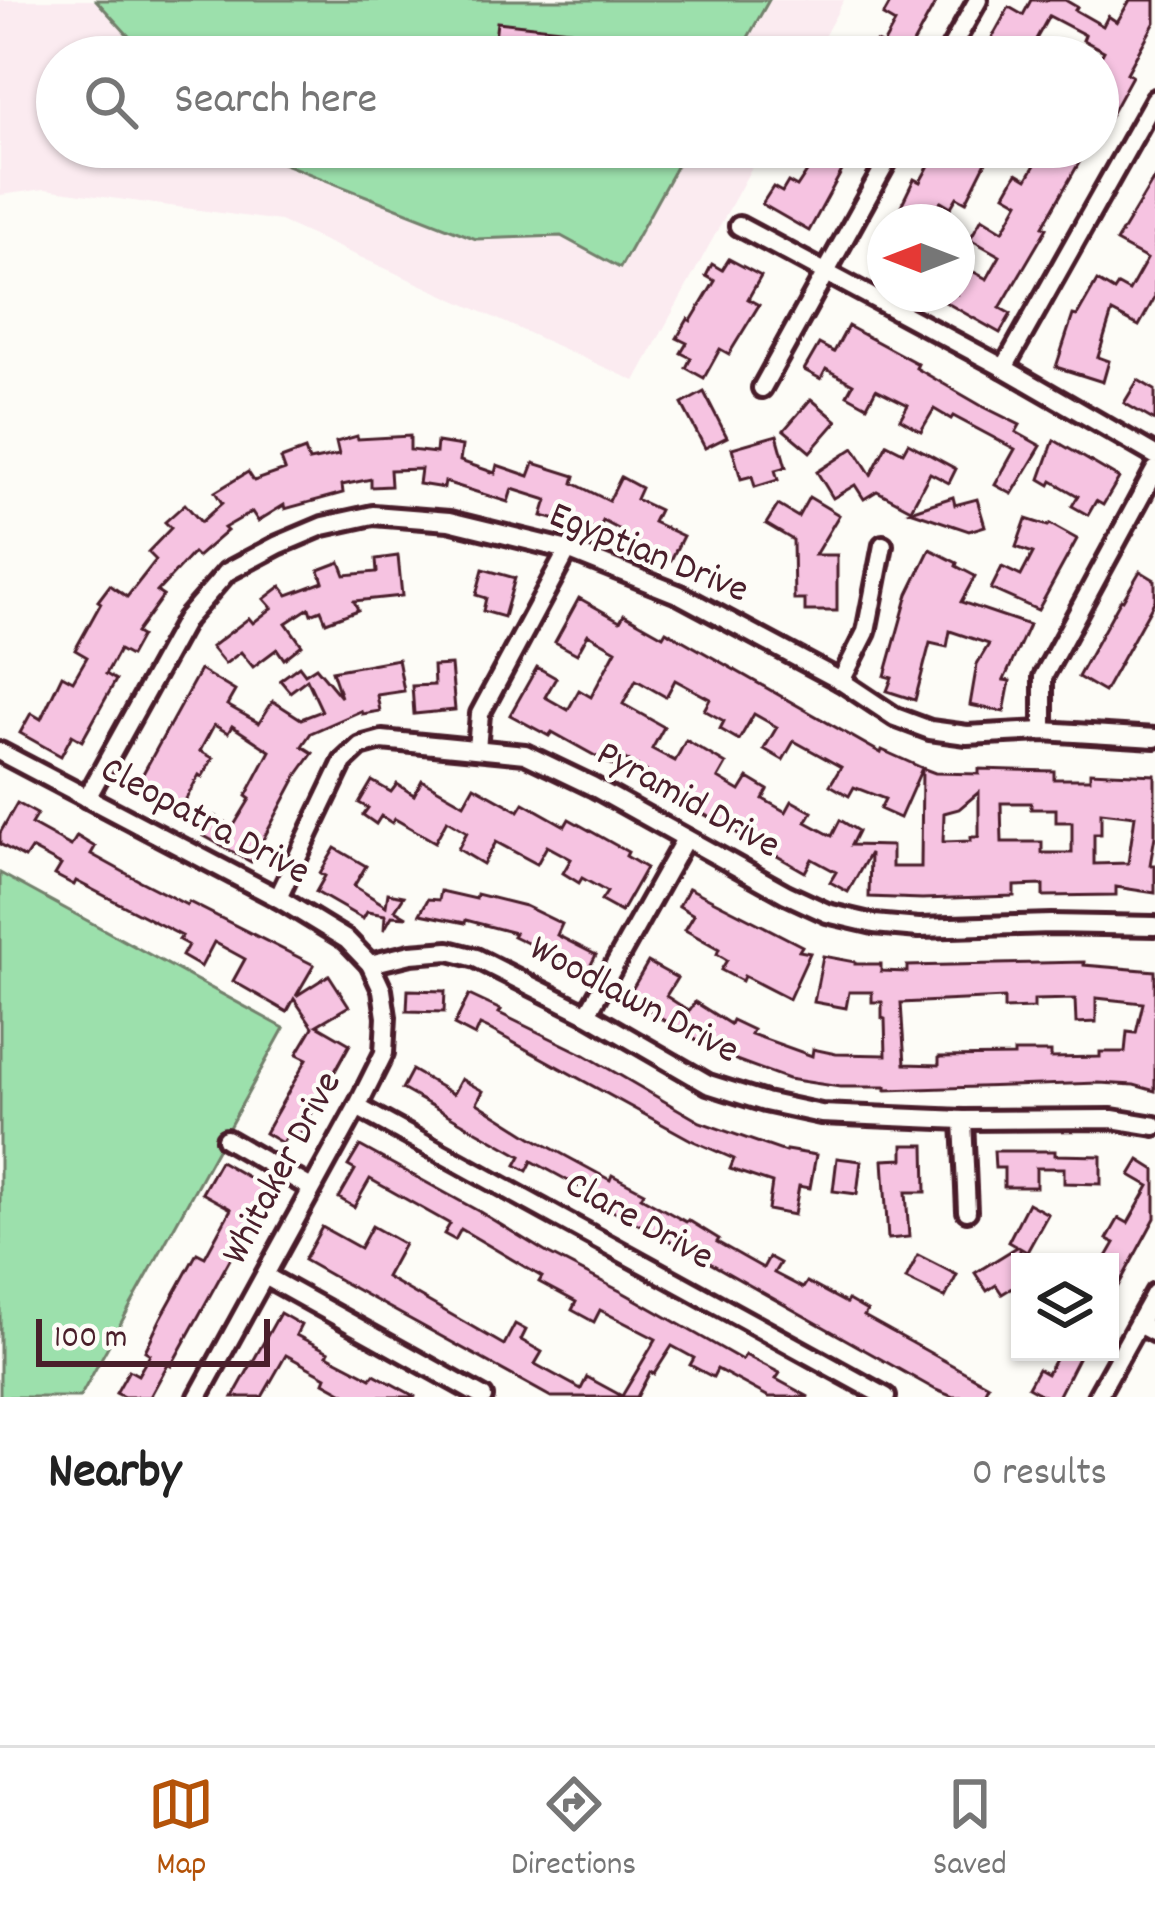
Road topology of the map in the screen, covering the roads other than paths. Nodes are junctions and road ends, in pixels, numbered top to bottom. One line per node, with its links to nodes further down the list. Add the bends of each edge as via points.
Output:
1 (978, 0): 2 (street)
2 (958, 36)
3 (1155, 99): 4 (street)
4 (1119, 163)
5 (883, 168): 8 (street)
6 (1116, 168): 9 (street)
7 (739, 226): 8 (street)
8 (824, 272): 9 (street); 10 (street)
9 (1004, 368): 11 (street)
10 (762, 388)
11 (1155, 455)
12 (1155, 470): 16 (street, via 1043,677)
13 (883, 545): 15 (street, via 866,632)
14 (568, 550): 15 (street, Egyptian Drive, via 680,595); 18 (street, via 480,713); 20 (street, Egyptian Drive, via 449,521 373,515 278,545 227,572 186,619)
15 (841, 681): 16 (street, Egyptian Drive, via 930,730)
16 (1043, 731): 17 (street, Egyptian Drive)
17 (1155, 738)
18 (478, 749): 21 (street, Pyramid Drive, via 526,754); 22 (street, Pyramid Drive, via 382,740 361,746 343,762)
19 (0, 752): 20 (street, Cleopatra Drive)
20 (87, 798): 22 (street, Cleopatra Drive)
21 (685, 838): 23 (street, Pyramid Drive, via 827,913 874,924); 25 (street)
22 (278, 898): 24 (street, Cleopatra Drive, via 347,940)
23 (1155, 926)
24 (370, 964): 25 (street, Woodlawn Drive, via 463,954); 26 (street, Whitaker Drive, via 382,990 384,1053)
25 (587, 1014): 27 (street, Woodlawn Drive, via 708,1084 765,1102 821,1114)
26 (357, 1107): 30 (street, Whitaker Drive); 38 (street, Clare Drive)
27 (963, 1120): 28 (street, Woodlawn Drive); 31 (street)
28 (1155, 1126)
29 (226, 1139): 30 (street)
30 (311, 1188): 32 (street, Whitaker Drive)
31 (967, 1211)
32 (265, 1276): 36 (street, Whitaker Drive); 37 (street)
33 (1155, 1293): 34 (street)
34 (1138, 1324): 35 (street); 39 (street)
35 (1155, 1333)
36 (198, 1397)
37 (482, 1397)
38 (886, 1397)
39 (1097, 1397)

